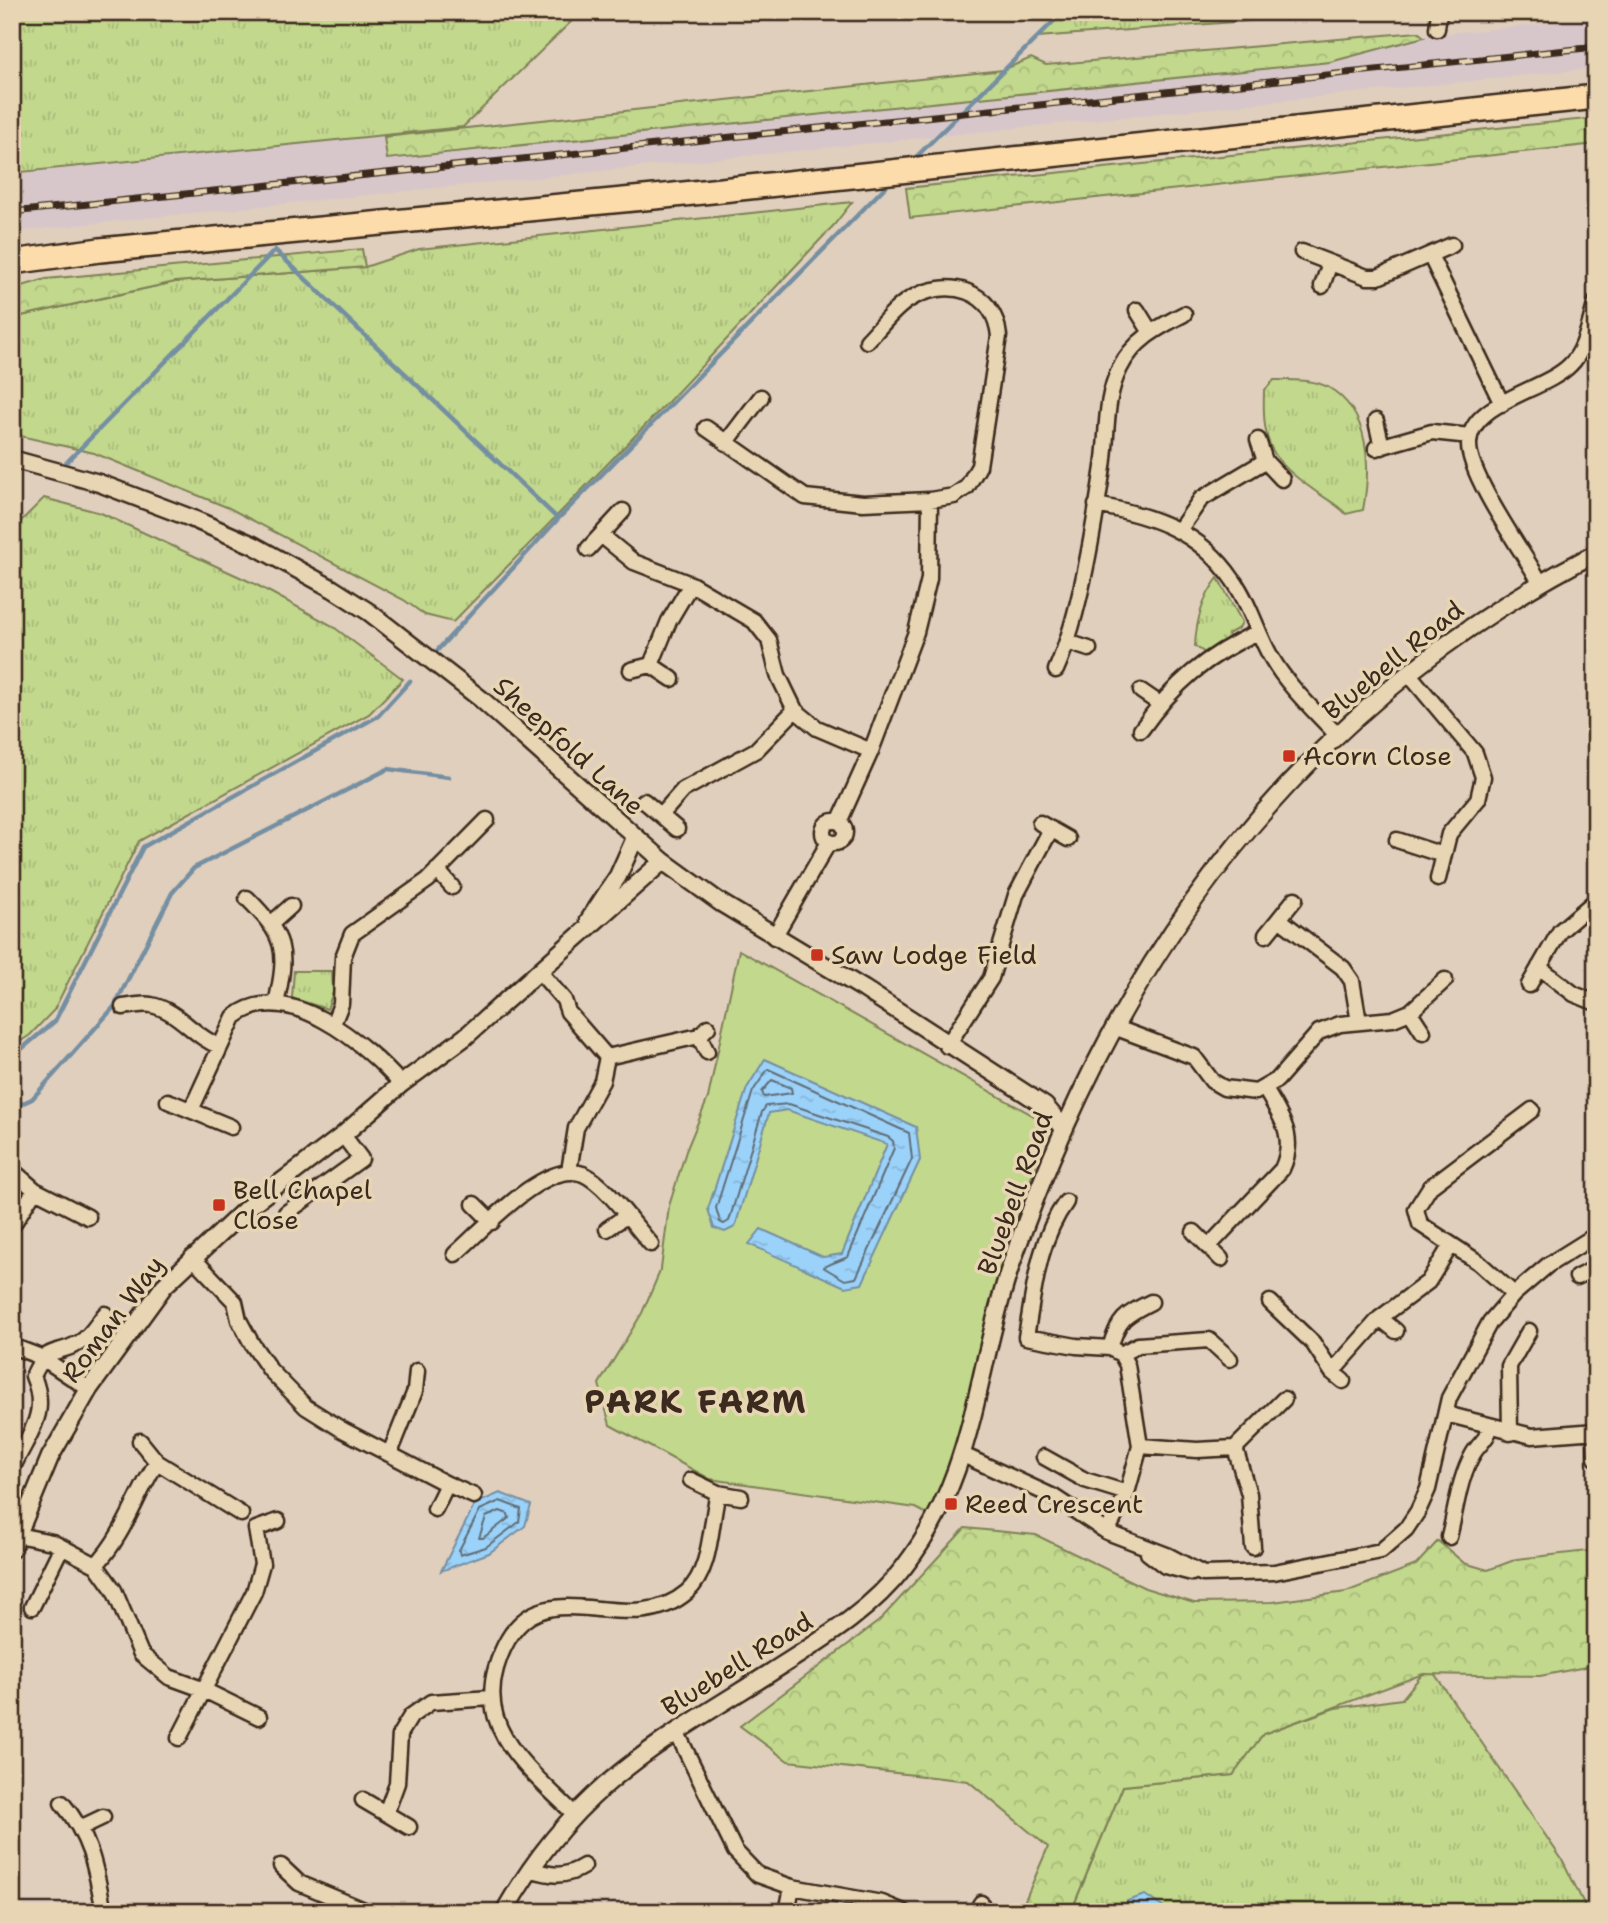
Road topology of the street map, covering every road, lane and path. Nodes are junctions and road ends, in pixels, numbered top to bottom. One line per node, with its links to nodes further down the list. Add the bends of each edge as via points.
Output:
1 (1438, 12): 2 (street)
2 (1437, 29)
3 (1596, 97): 7 (highway)
4 (1452, 244): 6 (street)
5 (1302, 252): 8 (street)
6 (1430, 255): 8 (street, via 1378,277); 16 (street)
7 (12, 262)
8 (1331, 263): 9 (street)
9 (1322, 286)
10 (1596, 302): 16 (street, via 1582,346 1569,367)
11 (1137, 310): 13 (street)
12 (1184, 314): 13 (street)
13 (1150, 331): 26 (street, via 1127,355 1111,388)
14 (867, 341): 25 (street, via 910,299 947,289 976,293 996,317 999,336 975,477 954,496)
15 (761, 397): 21 (street)
16 (1502, 404): 19 (street, via 1483,415)
17 (1376, 421): 19 (street, via 1379,448 1432,432)
18 (706, 428): 21 (street)
19 (1470, 436): 32 (street, via 1471,457 1479,477)
20 (1258, 440): 23 (street)
21 (726, 443): 25 (street, via 804,497 863,502)
22 (12, 459): 52 (street, Sheepfold Lane, via 99,483 191,517 333,589 481,699)
23 (1265, 461): 24 (street); 28 (street, via 1201,499)
24 (1282, 479)
25 (930, 500): 47 (street, via 926,595)
26 (1096, 505): 28 (street, via 1136,512); 35 (street)
27 (623, 511): 29 (street)
28 (1180, 529): 34 (street, via 1234,580)
29 (601, 535): 30 (street); 33 (street, via 634,562)
30 (589, 549)
31 (1596, 552): 32 (street, Bluebell Road)
32 (1541, 582): 40 (street, Bluebell Road)
33 (691, 584): 37 (street); 44 (street, via 764,631)
34 (1258, 632): 43 (street, via 1212,656); 46 (street, via 1285,677)
35 (1067, 642): 36 (street); 39 (street)
36 (1089, 649)
37 (651, 665): 38 (street); 41 (street)
38 (631, 670)
39 (1056, 670)
40 (1408, 673): 46 (street, Bluebell Road); 55 (street, via 1481,765 1478,799 1450,834)
41 (672, 679)
42 (1141, 691): 43 (street)
43 (1160, 704): 45 (street)
44 (795, 710): 47 (street, via 817,728); 49 (street, via 756,750 683,790)
45 (1141, 730)
46 (1337, 736): 79 (street, Bluebell Road, via 1278,794 1223,859 1171,930)
47 (871, 751): 68 (street, via 839,822 843,839 830,842)
48 (644, 801): 49 (street)
49 (661, 815): 51 (street)
50 (486, 820): 57 (street)
51 (677, 828)
52 (635, 838): 56 (street, Sheepfold Lane); 66 (street, Roman Way, via 618,876)
53 (1068, 839): 82 (street, via 1045,826 1016,895 991,978)
54 (1397, 840): 55 (street)
55 (1443, 855): 58 (street)
56 (663, 861): 66 (street, Roman Way); 68 (street, Sheepfold Lane)
57 (437, 870): 59 (street); 78 (street, via 352,933 343,957 341,1004)
58 (1438, 878)
59 (452, 887)
60 (247, 898): 65 (street)
61 (1295, 899): 64 (street)
62 (1596, 900): 69 (street, via 1560,930)
63 (291, 906): 65 (street)
64 (1279, 919): 67 (street); 77 (street, via 1343,968 1352,981)
65 (272, 923): 74 (street, via 281,940 283,964)
66 (582, 931): 70 (street, Roman Way)
67 (1266, 935)
68 (774, 937): 82 (street, Sheepfold Lane)
69 (1539, 967): 72 (street); 73 (street, via 1574,994)
70 (539, 971): 84 (street); 85 (street, Roman Way, via 465,1037)
71 (1445, 981): 76 (street)
72 (1529, 985)
73 (1596, 1003)
74 (276, 1004): 78 (street); 81 (street, via 243,1010 234,1017)
75 (122, 1007): 81 (street, via 150,1004 173,1014 202,1040)
76 (1410, 1012): 77 (street, via 1393,1019); 80 (street)
77 (1359, 1022): 86 (street, via 1319,1032)
78 (334, 1024): 85 (street, via 382,1062)
79 (1114, 1027): 86 (street, via 1194,1057 1212,1081 1224,1088 1246,1093); 91 (street, Bluebell Road)
80 (1423, 1032)
81 (219, 1046): 89 (street)
82 (947, 1046): 91 (street, Sheepfold Lane, via 1045,1106)
83 (708, 1052): 84 (street, via 704,1032)
84 (607, 1058): 94 (street, via 602,1081 576,1128)
85 (401, 1084): 92 (street, Roman Way)
86 (1265, 1089): 107 (street, via 1287,1128 1289,1155 1282,1169)
87 (168, 1101): 89 (street)
88 (1532, 1110): 108 (street, via 1430,1186 1416,1209 1420,1224)
89 (191, 1111): 90 (street)
90 (231, 1127)
91 (1063, 1128): 136 (street, Bluebell Road, via 1010,1268)
92 (342, 1136): 98 (street, via 361,1159); 110 (street, Roman Way, via 247,1208)
93 (12, 1170): 95 (street)
94 (569, 1171): 99 (street, via 584,1174 597,1184); 101 (street, via 540,1181)
95 (35, 1190): 100 (street); 102 (street)
96 (1066, 1202): 122 (street, via 1052,1222 1026,1337)
97 (474, 1204): 101 (street)
98 (286, 1213)
99 (626, 1216): 103 (street); 106 (street)
100 (88, 1217)
101 (492, 1222): 109 (street)
102 (12, 1226)
103 (607, 1229)
104 (1194, 1232): 107 (street)
105 (1596, 1235): 114 (street, via 1548,1265)
106 (651, 1244)
107 (1208, 1247): 111 (street)
108 (1450, 1247): 114 (street, via 1478,1262); 118 (street, via 1428,1282)
109 (455, 1254)
110 (192, 1257): 126 (street, Roman Way, via 164,1286); 135 (street, via 235,1302 252,1344 287,1389 329,1422)
111 (1221, 1259)
112 (1596, 1268): 113 (street)
113 (1577, 1277)
114 (1514, 1294): 128 (street, via 1472,1353 1449,1398)
115 (1150, 1302): 122 (street, via 1125,1315 1115,1330)
116 (1270, 1302): 118 (street, via 1313,1343 1337,1376)
117 (105, 1314): 123 (street, via 80,1342 49,1350)
118 (1380, 1318): 119 (street)
119 (1396, 1331)
120 (1529, 1331): 131 (street, via 1509,1366)
121 (12, 1346): 123 (street)
122 (1116, 1351): 124 (street, via 1209,1340); 133 (street, via 1127,1365)
123 (41, 1357): 126 (street); 140 (street, via 33,1376 41,1409)
124 (1230, 1359)
125 (417, 1371): 135 (street, via 415,1391)
126 (89, 1389): 152 (street, Roman Way, via 50,1457)
127 (1284, 1399): 134 (street)
128 (1446, 1414): 129 (street); 150 (street, via 1428,1489 1418,1511 1381,1551 1274,1572 1215,1575 1165,1566)
129 (1490, 1426): 131 (street); 151 (street, via 1489,1437 1473,1453 1462,1482)
130 (1596, 1431): 131 (street, via 1532,1436); 138 (street)
131 (1510, 1433)
132 (140, 1441): 139 (street)
133 (1140, 1446): 134 (street); 144 (street)
134 (1236, 1448): 153 (street, via 1249,1494)
135 (390, 1453): 142 (street)
136 (963, 1455): 150 (street, via 1014,1478 1049,1504); 160 (street, Bluebell Road, via 924,1539 878,1596 844,1625)
137 (1044, 1457): 144 (street, via 1085,1480)
138 (1596, 1458)
139 (157, 1462): 148 (street); 155 (street, via 136,1496 123,1533)
140 (14, 1465)
141 (691, 1480): 143 (street)
142 (447, 1484): 145 (street); 147 (street)
143 (718, 1493): 146 (street); 158 (street, via 705,1564 698,1581 687,1591 650,1611 557,1606 526,1617 502,1649)
144 (1128, 1493): 150 (street)
145 (474, 1496)
146 (741, 1497)
147 (435, 1509)
148 (240, 1514)
149 (278, 1521): 157 (street, via 256,1529 262,1564 254,1592)
150 (1107, 1532)
151 (1449, 1537)
152 (14, 1542): 154 (street, via 52,1542)
153 (1253, 1547)
154 (61, 1548): 155 (street); 156 (street)
155 (96, 1564): 157 (street, via 114,1590 141,1654 169,1677)
156 (32, 1607)
157 (202, 1689): 159 (street); 161 (street)
158 (491, 1698): 164 (street, via 431,1702 411,1716 400,1734 397,1783); 165 (street, via 502,1736 512,1752)
159 (259, 1717)
160 (676, 1731): 165 (street, Bluebell Road, via 639,1755); 172 (street, via 735,1851 758,1875)
161 (179, 1738)
162 (363, 1800): 164 (street)
163 (62, 1803): 167 (street)
164 (386, 1813): 168 (street)
165 (573, 1813): 171 (street, Bluebell Road)
166 (103, 1817): 167 (street)
167 (82, 1827): 173 (street)
168 (409, 1827)
169 (281, 1866): 174 (street, via 299,1883)
170 (584, 1866): 171 (street, via 572,1874 554,1876)
171 (530, 1869): 175 (street, Bluebell Road)
172 (792, 1887): 176 (street); 177 (street, via 882,1903)
173 (104, 1912)
174 (369, 1912)
175 (505, 1912)
176 (787, 1912)
177 (904, 1912)

